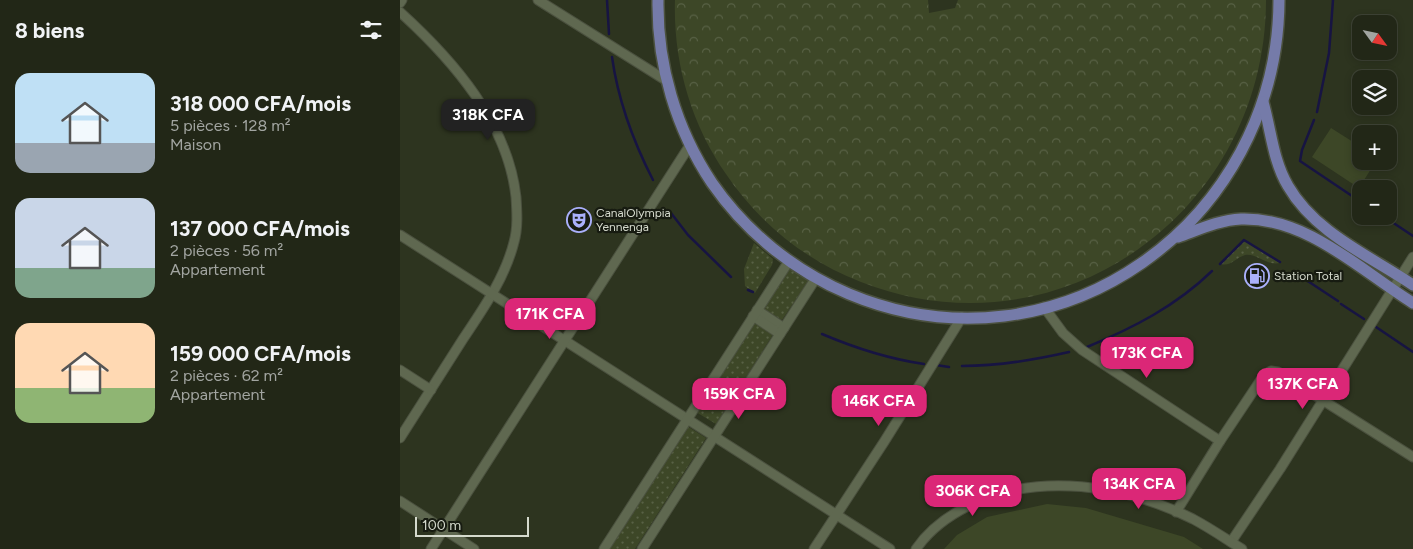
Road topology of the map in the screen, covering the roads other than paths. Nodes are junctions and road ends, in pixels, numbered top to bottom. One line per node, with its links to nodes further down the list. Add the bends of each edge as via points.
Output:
1 (538, 0): 5 (street)
2 (658, 0): 5 (main road)
3 (1279, 0): 6 (main road, via 1276,46)
4 (400, 12): 16 (street, via 453,66 473,92 505,151 514,185 516,232 507,265)
5 (667, 82): 7 (main road)
6 (1263, 102): 9 (main road, via 1231,171 1203,209); 12 (main road, via 1274,152 1288,186 1309,215 1334,235)
7 (690, 145): 11 (main road, via 732,209 761,239); 22 (street)
8 (400, 235): 16 (street)
9 (1174, 238): 15 (main road, via 1232,220 1275,224 1320,240); 18 (main road, via 1113,281)
10 (1413, 257): 12 (street)
11 (789, 261): 13 (main road); 19 (street)
12 (1401, 277): 14 (main road); 15 (street)
13 (816, 278): 20 (main road, via 886,306); 21 (street)
14 (1413, 286)
15 (1393, 290): 17 (main road); 25 (street)
16 (493, 294): 22 (street); 24 (street)
17 (1413, 303)
18 (1044, 308): 20 (main road); 29 (street, via 1082,350)
19 (755, 313): 21 (street); 26 (street)
20 (962, 317): 33 (street)
21 (782, 331): 27 (street)
22 (564, 340): 26 (street); 34 (street)
23 (400, 370): 24 (street)
24 (431, 390): 28 (street)
25 (1324, 401): 29 (street, via 1278,372 1271,372 1264,375); 30 (street); 35 (street)
26 (688, 419): 27 (street); 38 (street)
27 (714, 436): 33 (street); 39 (street)
28 (400, 438)
29 (1220, 441): 32 (street)
30 (1413, 457)
31 (400, 501): 34 (street)
32 (1176, 512): 35 (street); 42 (street, via 1124,494 1076,487 1031,487 1005,492 959,510 941,522)
33 (836, 515): 40 (street); 41 (street)
34 (443, 529): 36 (street); 37 (street)
35 (1231, 542): 43 (street)
36 (431, 549)
37 (474, 549)
38 (604, 549)
39 (642, 549)
40 (814, 549)
41 (890, 549)
42 (916, 549)
43 (1242, 549)

